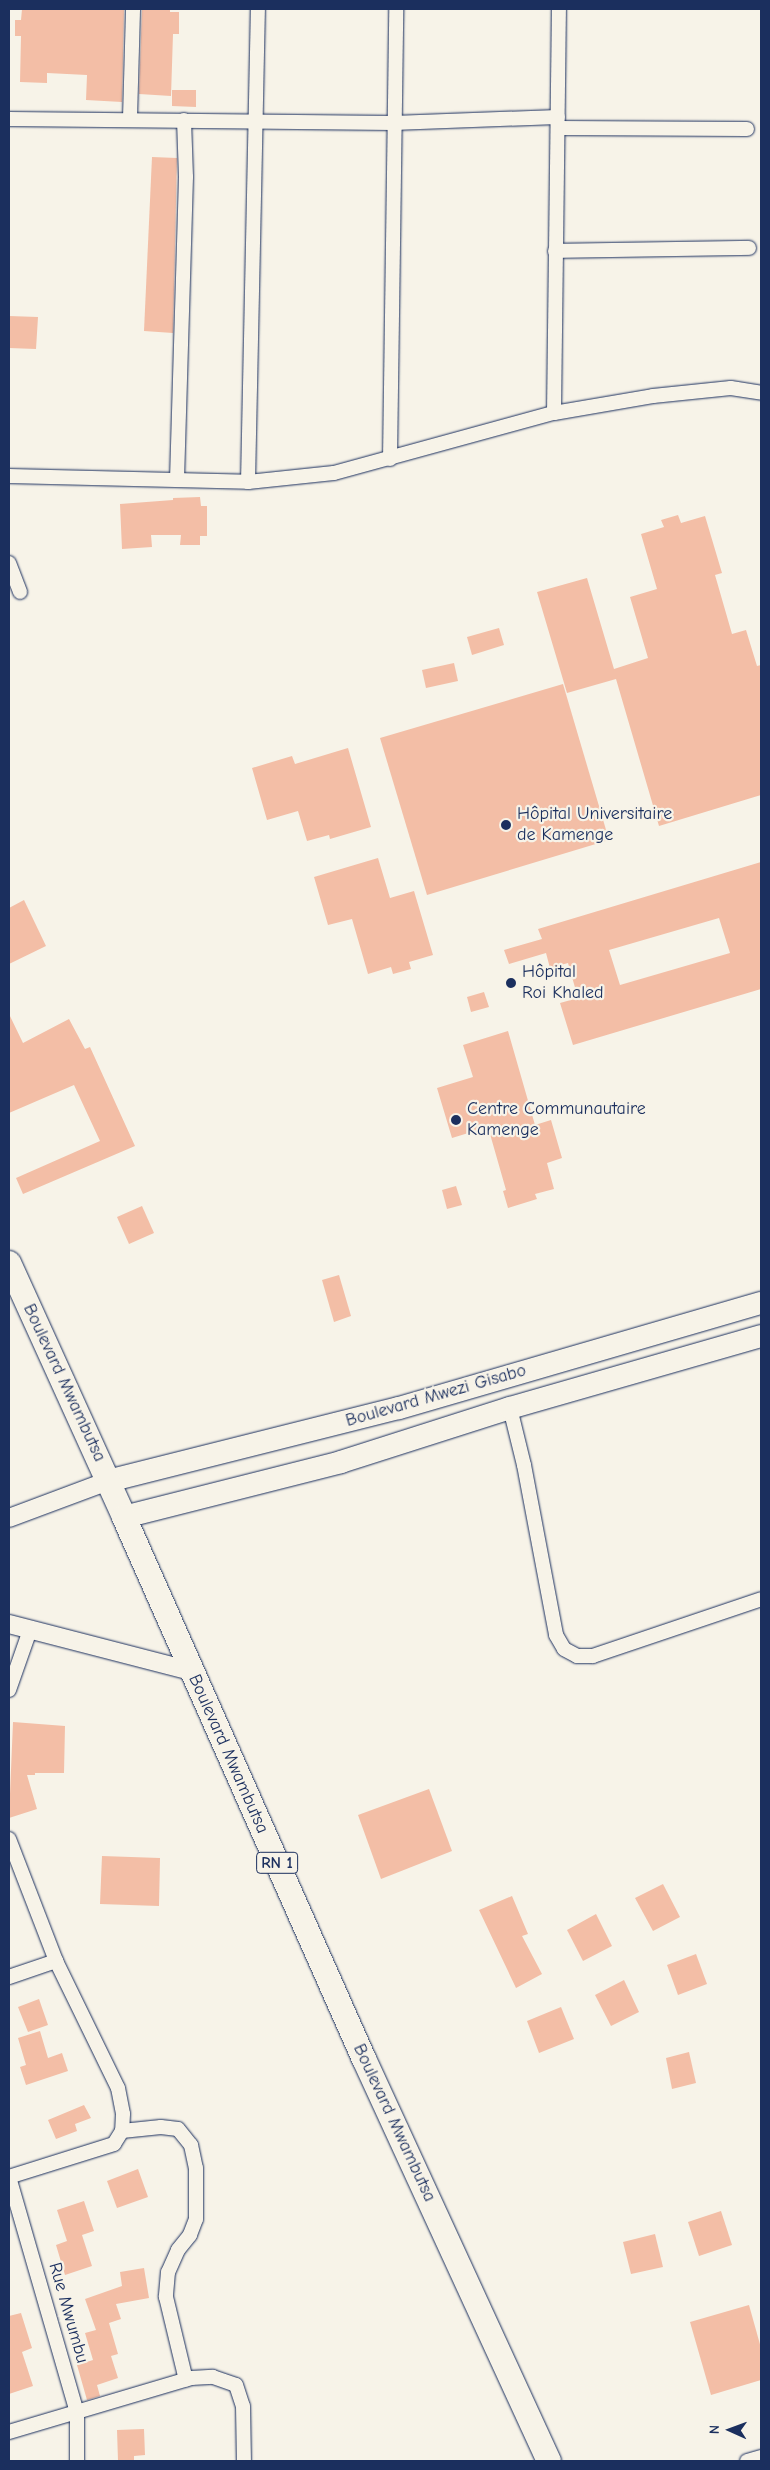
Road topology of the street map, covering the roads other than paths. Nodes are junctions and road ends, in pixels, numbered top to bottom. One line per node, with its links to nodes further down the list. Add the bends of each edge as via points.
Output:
1 (133, 9): 5 (street)
2 (258, 9): 8 (street)
3 (396, 9): 9 (street)
4 (559, 9): 10 (street)
5 (130, 118): 6 (street); 7 (street)
6 (9, 119)
7 (184, 120): 8 (street); 18 (street, via 186,177)
8 (255, 122): 9 (street); 19 (street)
9 (394, 122): 10 (street); 16 (street)
10 (558, 122): 11 (street); 13 (street)
11 (747, 129)
12 (749, 248): 13 (street)
13 (555, 251): 15 (street)
14 (761, 393): 15 (street, via 731,388 652,396)
15 (554, 413): 16 (street)
16 (390, 459): 19 (street, via 334,473)
17 (9, 476): 18 (street)
18 (177, 480): 19 (street)
19 (248, 482)
20 (9, 564): 21 (street)
21 (20, 592)
22 (9, 1263): 26 (highway, Boulevard Mwambutsa / RN 1)
23 (761, 1303): 26 (main road, Boulevard Mwezi Gisabo, via 399,1408)
24 (761, 1336): 25 (main road, Boulevard Mwezi Gisabo)
25 (510, 1408): 27 (main road, Boulevard Mwezi Gisabo, via 341,1462); 29 (street, via 556,1635 564,1649 577,1656 593,1656)
26 (108, 1481): 27 (highway, Boulevard Mwambutsa / RN 1); 28 (street)
27 (124, 1517): 32 (highway, Boulevard Mwambutsa / RN 1)
28 (9, 1518)
29 (761, 1599)
30 (9, 1624): 31 (street)
31 (30, 1630): 32 (street); 33 (street)
32 (191, 1671): 45 (highway, Boulevard Mwambutsa / RN 1, via 360,2050)
33 (9, 1690)
34 (9, 1839): 35 (street)
35 (56, 1961): 36 (street); 37 (street, via 118,2088 123,2114)
36 (9, 1977)
37 (122, 2131): 38 (street, via 114,2144); 39 (street, via 161,2127 178,2129 192,2145 196,2168 196,2219 168,2272 166,2297)
38 (9, 2177): 40 (street, Rue Mwumbu)
39 (186, 2380): 40 (street); 44 (street, via 213,2377 236,2386 243,2406)
40 (77, 2412): 41 (street); 43 (street, Rue Mwumbu)
41 (9, 2432)
42 (761, 2457): 46 (street)
43 (77, 2461)
44 (244, 2461)
45 (549, 2461)
46 (747, 2461)

